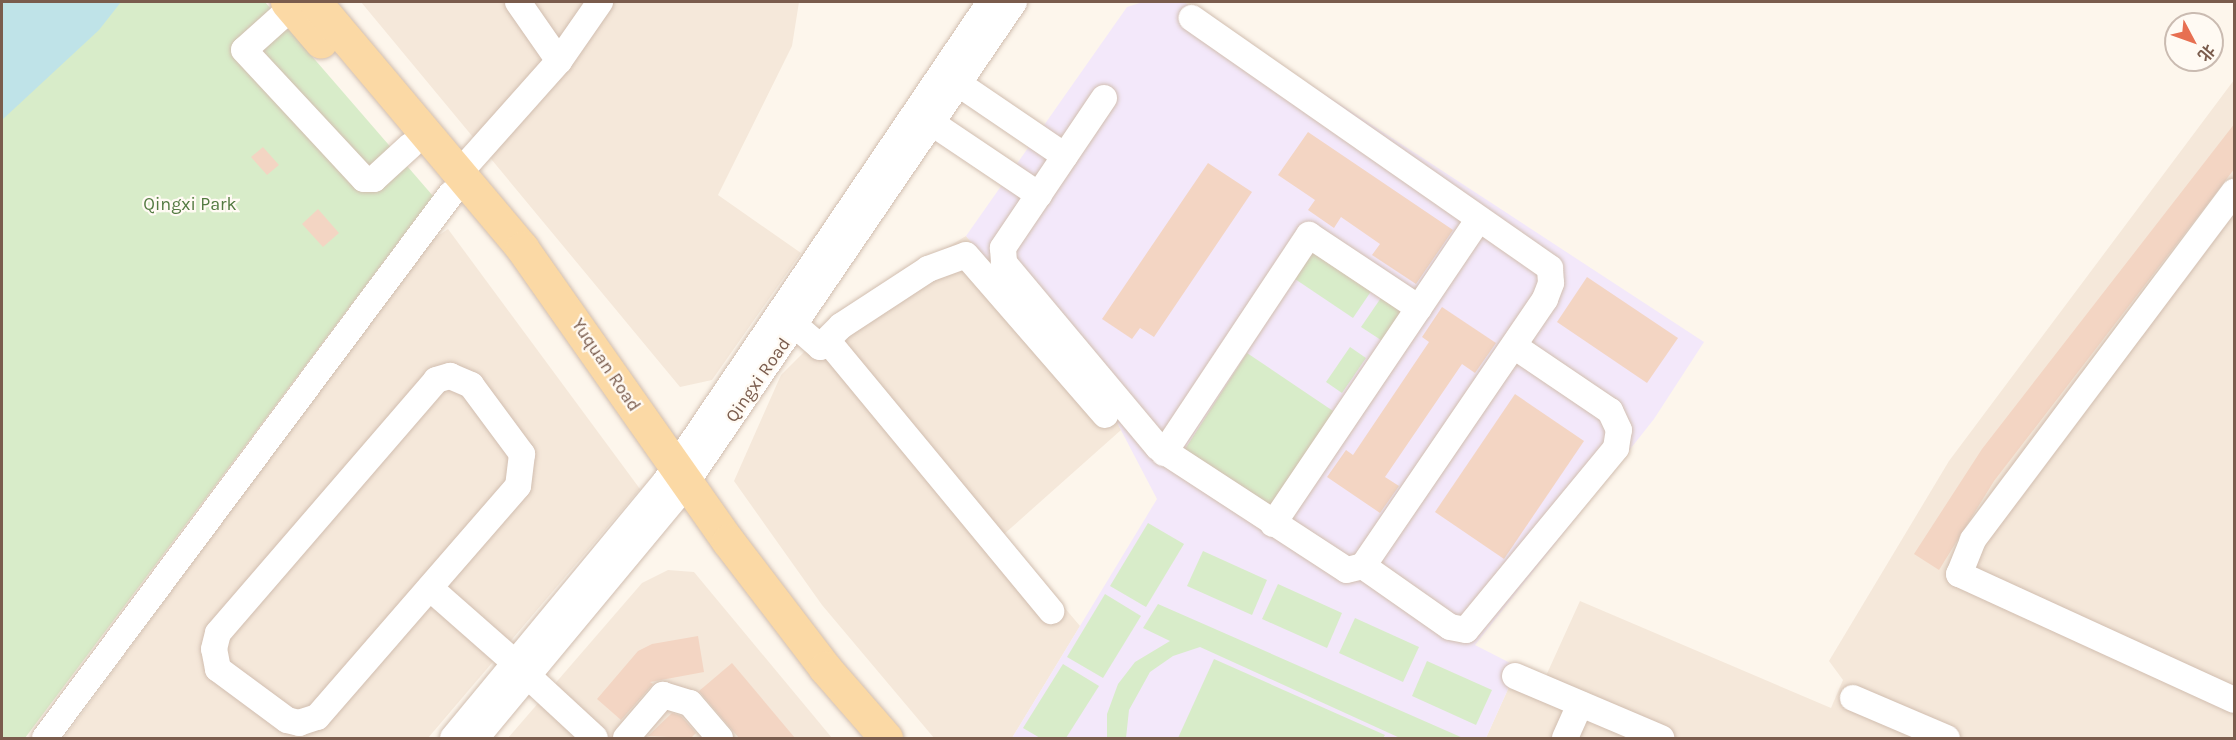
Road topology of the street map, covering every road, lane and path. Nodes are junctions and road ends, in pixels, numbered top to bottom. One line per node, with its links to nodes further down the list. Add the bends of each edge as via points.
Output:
1 (518, 2): 7 (street)
2 (600, 2): 7 (street)
3 (990, 2): 23 (street, Qingxi Road)
4 (1014, 2): 8 (street, Qingxi Road)
5 (298, 3): 11 (main road, Yuquan Road); 11 (street, via 244,50 364,179 374,179); 13 (main road, Yuquan Road)
6 (1192, 18): 16 (street)
7 (559, 61): 13 (street)
8 (958, 84): 10 (street, Qingxi Road); 12 (street)
9 (1104, 98): 12 (street)
10 (932, 123): 15 (street); 18 (street, Qingxi Road)
11 (410, 146): 13 (main road, Yuquan Road)
12 (1065, 156): 15 (street)
13 (456, 183): 23 (main road, Yuquan Road, via 549,319); 34 (street)
14 (2235, 192): 31 (street, via 1973,540 1959,574)
15 (1039, 195): 22 (street, via 1003,248 1004,263)
16 (1479, 219): 17 (street); 20 (street, via 1550,268 1549,291)
17 (1419, 308): 22 (street, via 1309,235); 24 (street)
18 (796, 326): 19 (street, via 820,347); 23 (street, Qingxi Road)
19 (827, 340): 21 (street, via 841,326 928,269 966,255); 27 (street)
20 (1514, 346): 25 (street); 25 (street, via 1610,411 1619,430 1616,448 1466,630 1450,627)
21 (1105, 415)
22 (1164, 453): 24 (street)
23 (674, 484): 28 (street, Qingxi Road); 40 (main road, Yuquan Road, via 759,618); 41 (main road, Yuquan Road)
24 (1273, 524): 25 (street, via 1347,570)
25 (1363, 566)
26 (430, 588): 26 (street, via 518,486 522,473 522,454 471,385 457,377 436,380 222,626 214,649 218,669 287,720 305,722 316,717); 28 (street)
27 (1051, 611)
28 (521, 670): 35 (street, Qingxi Road); 36 (street, Qingxi Road); 37 (street)
29 (1515, 676): 32 (street)
30 (1853, 698): 44 (street)
31 (2235, 700)
32 (1580, 704): 33 (street); 42 (street)
33 (1629, 732): 43 (street)
34 (45, 738)
35 (453, 738)
36 (476, 738)
37 (595, 738)
38 (626, 738): 39 (street, via 663,695 690,703)
39 (720, 738)
40 (858, 738)
41 (886, 738)
42 (1565, 738)
43 (1661, 738)
44 (1947, 738)

